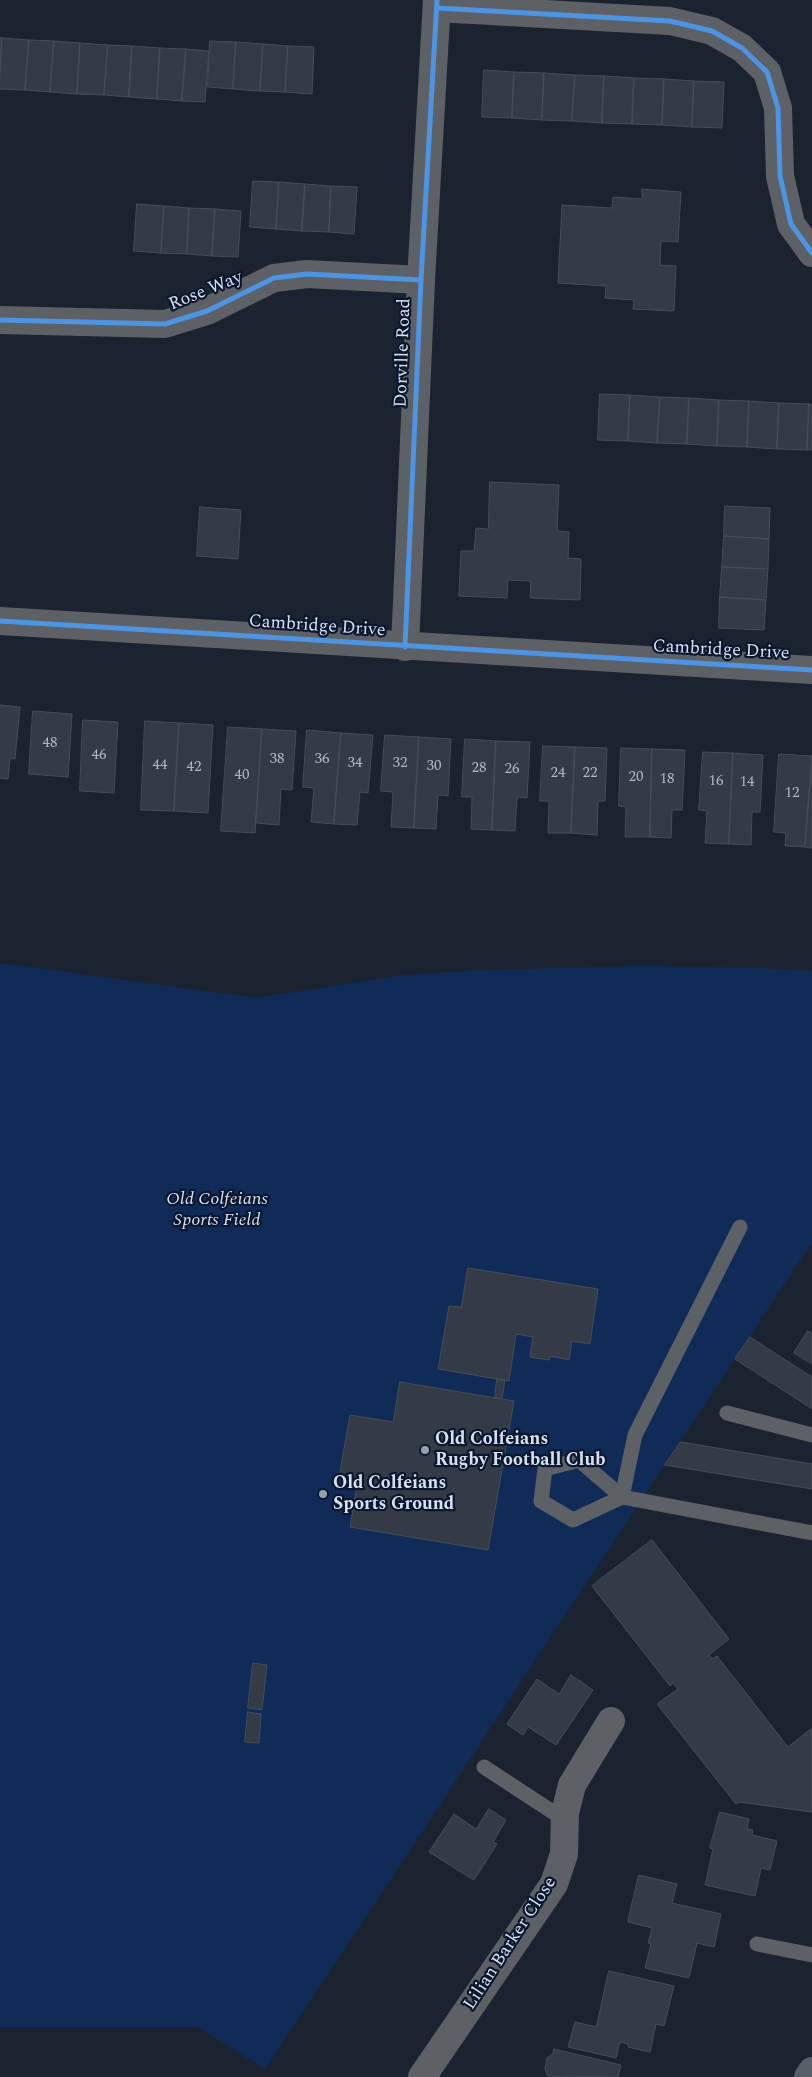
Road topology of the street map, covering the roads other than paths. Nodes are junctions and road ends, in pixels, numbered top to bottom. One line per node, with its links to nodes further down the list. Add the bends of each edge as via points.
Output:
1 (437, 4): 2 (street, via 670,21 712,31 742,48 767,72 778,108 780,176 791,224); 3 (street, Dorville Road)
2 (812, 253)
3 (421, 280): 4 (street, Rose Way, via 307,274 274,278 207,311 164,324); 6 (street, Dorville Road)
4 (0, 320)
5 (0, 621): 6 (street, Cambridge Drive)
6 (405, 647): 7 (street, Cambridge Drive)
7 (812, 670)
8 (740, 1227): 11 (lane, via 635,1436)
9 (726, 1413): 10 (lane)
10 (812, 1435)
11 (622, 1496): 11 (lane, via 573,1520 541,1500 545,1469 579,1460); 12 (lane)
12 (812, 1533)
13 (611, 1721): 15 (street, Lilian Barker Close, via 572,1785)
14 (484, 1767): 15 (lane)
15 (565, 1820): 19 (street, Lilian Barker Close, via 564,1854 554,1884)
16 (757, 1944): 17 (lane)
17 (812, 1955)
18 (812, 2071): 20 (highway)
19 (422, 2077)
20 (808, 2077)

